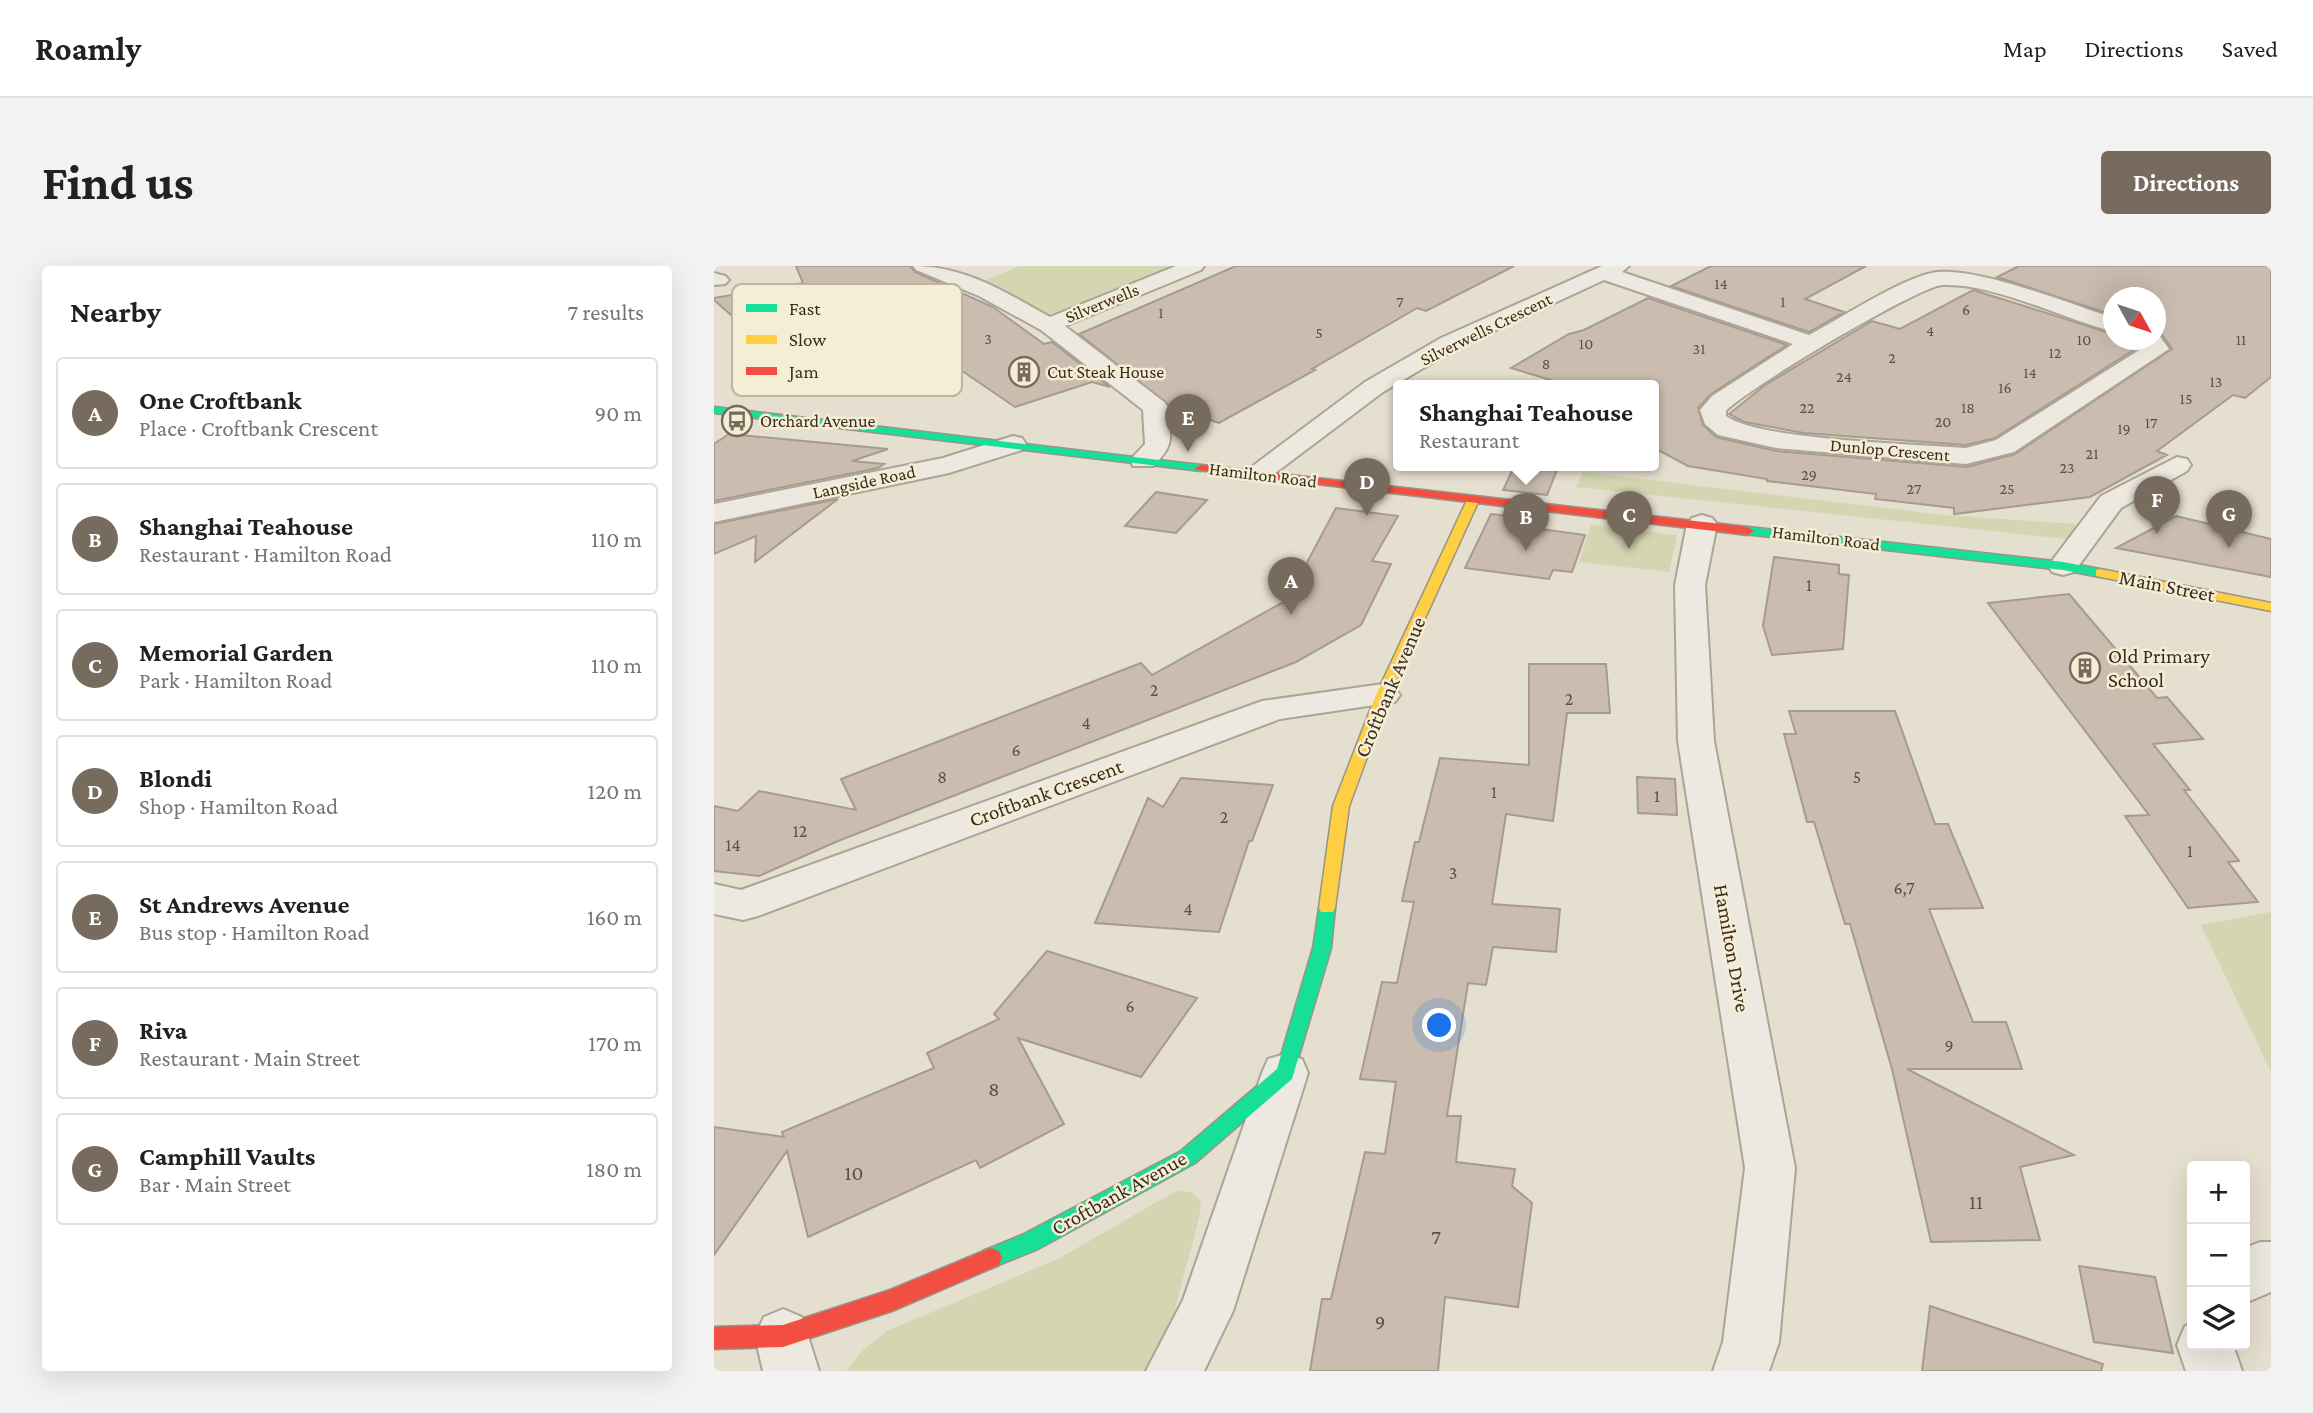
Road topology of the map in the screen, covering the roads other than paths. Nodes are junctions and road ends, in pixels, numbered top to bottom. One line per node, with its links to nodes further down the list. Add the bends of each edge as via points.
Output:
1 (923, 266): 5 (street, via 987,291)
2 (1194, 266): 5 (street, Silverwells)
3 (1611, 270): 6 (street); 12 (street, Silverwells Crescent, via 1449,343 1374,387)
4 (2103, 322): 6 (street, Dunlop Crescent, via 1975,281 1939,278)
5 (1049, 325): 10 (street, via 1155,407 1158,446)
6 (1811, 343): 7 (street, Dunlop Crescent, via 1721,401 1713,410 1714,419 1727,429 1776,440 1950,455 1981,453 2005,446)
7 (2156, 350)
8 (714, 410): 9 (main road, Hamilton Road)
9 (1013, 444): 10 (main road, Hamilton Road); 14 (street, Langside Road, via 949,465)
10 (1143, 460): 12 (main road, Hamilton Road)
11 (2177, 465): 16 (street, via 2111,502)
12 (1256, 474): 13 (main road, Hamilton Road)
13 (1473, 500): 15 (main road, Hamilton Road); 18 (main road, Croftbank Avenue)
14 (714, 513)
15 (1702, 524): 16 (main road, Hamilton Road); 27 (street, Hamilton Drive, via 1689,585 1696,741 1770,1168 1751,1342)
16 (2063, 566): 17 (main road, Main Street)
17 (2271, 607)
18 (1383, 695): 19 (street, Croftbank Crescent, via 1274,709 743,905); 20 (main road, Croftbank Avenue, via 1341,806 1322,948)
19 (714, 899)
20 (1285, 1073): 25 (main road, Croftbank Avenue, via 1188,1157 1030,1242 892,1300); 26 (street, via 1206,1311)
21 (2271, 1267): 22 (street, via 2260,1267)
22 (2250, 1274)
23 (714, 1338): 25 (main road, Croftbank Avenue)
24 (2207, 1350): 28 (street)
25 (787, 1353)
26 (1174, 1371)
27 (1741, 1371)
28 (2214, 1371)

